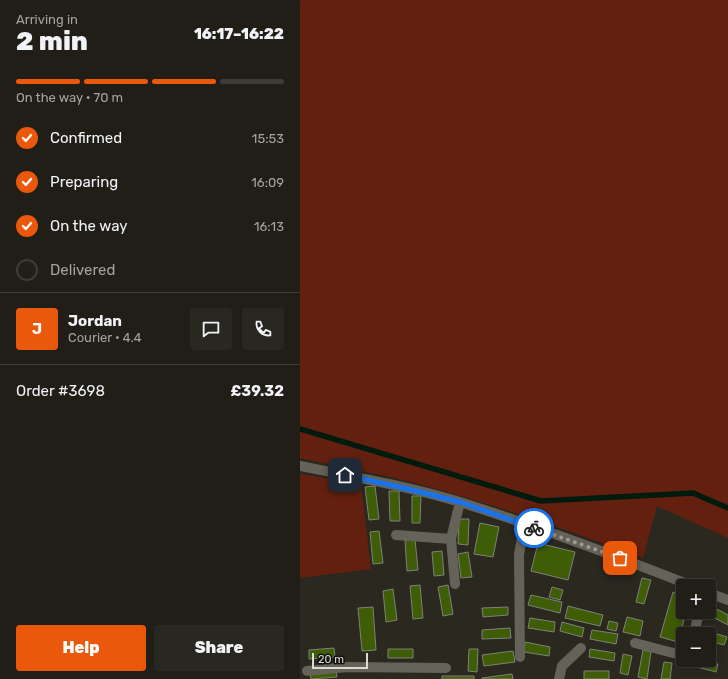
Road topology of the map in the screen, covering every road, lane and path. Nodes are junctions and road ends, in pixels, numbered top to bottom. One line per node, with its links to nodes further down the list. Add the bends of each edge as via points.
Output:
1 (300, 466): 2 (lane)
2 (460, 502): 3 (lane); 5 (lane)
3 (524, 525): 6 (lane); 13 (lane, via 519,555)
4 (396, 535): 5 (lane)
5 (451, 539): 7 (lane)
6 (676, 580)
7 (455, 584)
8 (716, 595): 9 (lane)
9 (728, 600)
10 (635, 643): 12 (lane)
11 (581, 648): 18 (lane, via 562,666)
12 (676, 653)
13 (520, 657)
14 (386, 668): 15 (lane); 16 (lane); 17 (lane)
15 (446, 668)
16 (307, 671)
17 (387, 679)
18 (559, 679)

